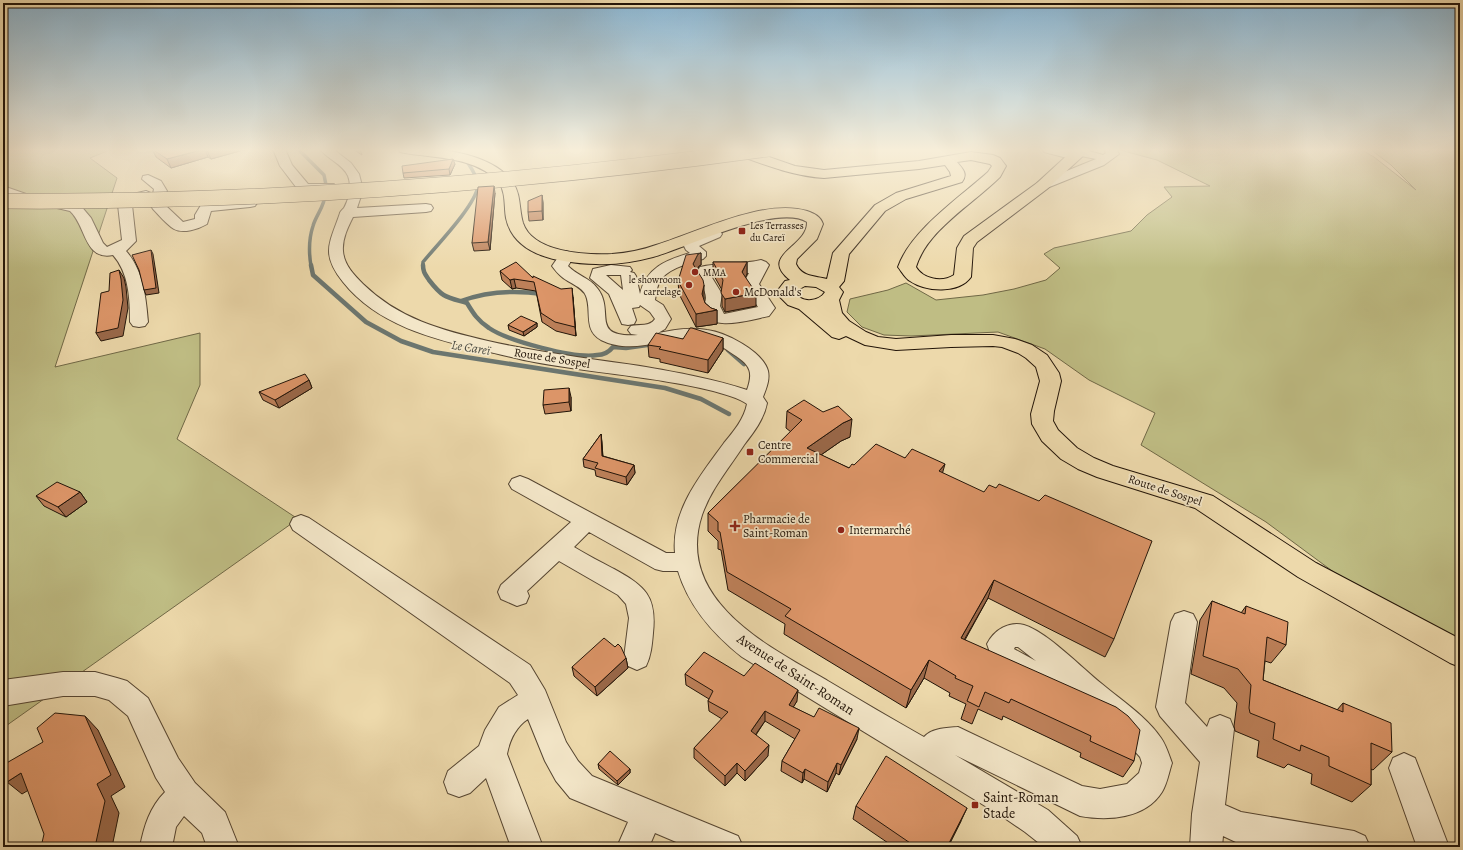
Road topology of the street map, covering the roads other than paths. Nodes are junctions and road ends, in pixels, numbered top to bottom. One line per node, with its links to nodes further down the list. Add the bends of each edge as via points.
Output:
1 (3, 189): 3 (main road); 17 (street, via 17,196 76,209 86,220 98,247 104,251)
2 (161, 189): 11 (street)
3 (207, 189)
4 (303, 189): 11 (street, via 287,199 206,208 202,221 184,227 177,224 158,206)
5 (355, 189): 14 (street, Route de Sospel)
6 (386, 189): 12 (main road, bridge, via 120,201)
7 (509, 189): 19 (main road, via 512,193 512,208 506,225 512,242 528,255)
8 (925, 189): 22 (main road, via 901,196 880,208 841,253)
9 (980, 189): 10 (main road, via 934,228 912,253 907,268 911,274 923,281 942,284 960,278 964,272 965,248 970,239)
10 (1038, 189)
11 (157, 198): 17 (street, via 145,195 129,199 125,206 129,241)
12 (3, 201)
13 (426, 208): 14 (street)
14 (347, 213): 28 (street, Route de Sospel, via 338,232 335,256 340,268 382,307 418,327 441,335 533,356 651,373)
15 (768, 215): 16 (main road); 18 (main road); 21 (main road, via 785,212 806,215 815,222 809,239 788,261 792,273)
16 (726, 226): 18 (street, via 724,230 690,244); 19 (main road, via 647,254)
17 (116, 249): 26 (street, via 122,254 133,276 139,305)
18 (694, 251): 19 (main road, via 626,263); 20 (street, via 746,256 758,259 762,262); 25 (street, via 657,274)
19 (564, 264): 24 (street, Avenue de Saint-Roman, via 591,290 595,296)
20 (761, 265): 20 (street, via 751,284 767,308 762,312 728,318 715,302 714,294 703,276 706,270 720,267 749,269)
21 (802, 283): 22 (main road); 23 (main road, Route de Sospel, via 786,291 790,300)
22 (832, 287): 23 (main road, via 819,305); 27 (main road, Route de Sospel, via 830,308 838,323 859,337 892,346 948,340)
23 (805, 305): 27 (main road, Route de Sospel, via 850,341 881,351 947,347)
24 (595, 309): 25 (street); 28 (street, Avenue de Saint-Roman, via 599,329 606,336 616,340 632,341 691,333 707,334 719,339 755,362 760,371 760,381)
25 (636, 309): 25 (street, via 626,273 611,270 599,272 598,278 610,284)
26 (139, 322)
27 (966, 341): 36 (main road, Route de Sospel, via 1006,342 1028,351 1044,363 1050,371 1052,380 1042,416 1043,424 1055,441 1073,456 1105,470 1204,502 1307,570)
28 (754, 398): 33 (street, Avenue de Saint-Roman, via 757,403 753,418 696,500 688,527)
29 (520, 484): 30 (street)
30 (587, 521): 32 (street); 33 (street, via 663,562)
31 (301, 524): 40 (street, via 520,674)
32 (557, 549): 34 (street, via 510,592); 37 (street, via 627,588 638,600 642,618)
33 (688, 562): 42 (street, Avenue de Saint-Roman, via 697,590 716,618 734,635 763,657)
34 (518, 596)
35 (1184, 622): 46 (street, via 1170,707 1218,744)
36 (1460, 654)
37 (637, 658)
38 (3, 693): 45 (street, via 63,684 95,684 117,690 138,707 167,768)
39 (1092, 693): 42 (street, via 1128,723 1151,748 1157,763 1152,782 1135,798 1100,804 1080,801 958,741 938,743)
40 (535, 699): 41 (street, via 509,716 495,740); 47 (street, via 555,751 581,787)
41 (492, 754): 44 (street); 50 (street)
42 (928, 756): 53 (street, Avenue de Saint-Roman, via 1033,818 1059,838)
43 (1404, 768): 56 (street)
44 (459, 782)
45 (184, 794): 48 (street, via 167,810 160,824); 49 (street, via 214,823)
46 (1208, 814): 54 (street); 55 (street, via 1240,828)
47 (647, 815): 51 (street); 52 (street)
48 (156, 847)
49 (223, 847)
50 (527, 847)
51 (633, 847)
52 (726, 847)
53 (1066, 847)
54 (1206, 847)
55 (1354, 847)
56 (1434, 847)

